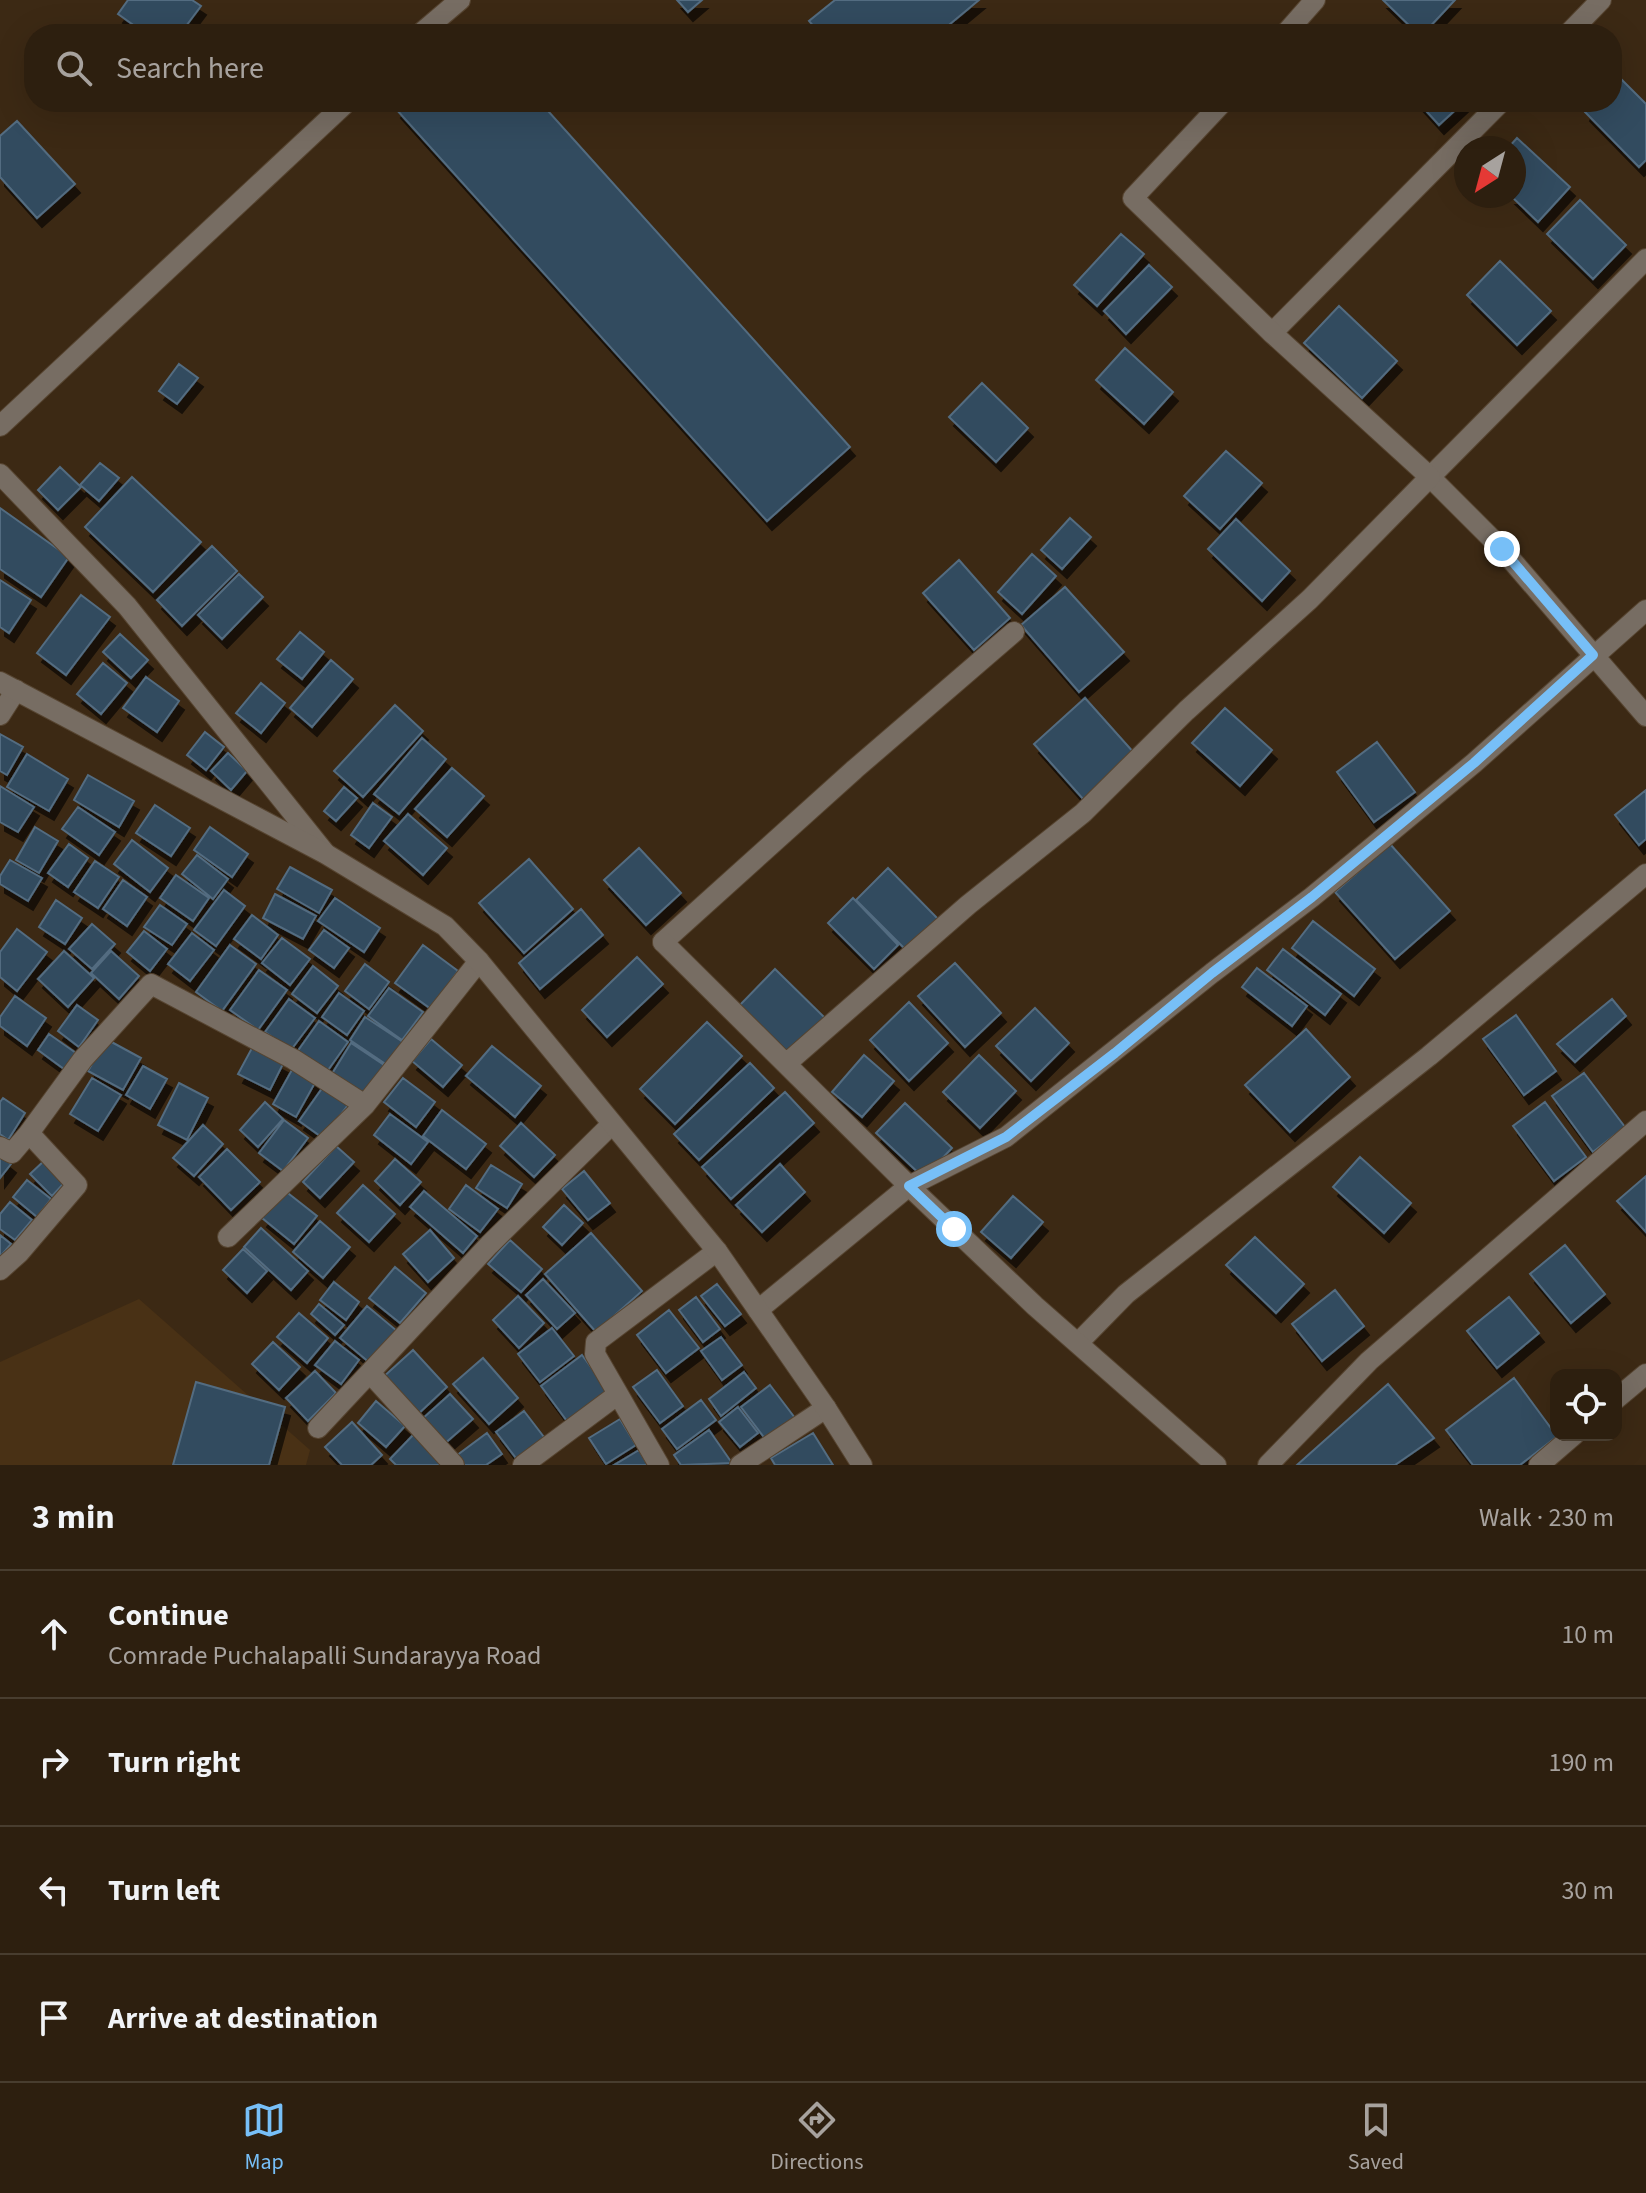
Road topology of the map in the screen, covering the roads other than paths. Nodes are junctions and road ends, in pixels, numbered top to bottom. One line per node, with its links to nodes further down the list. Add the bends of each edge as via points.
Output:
1 (460, 0): 4 (street)
2 (1315, 0): 5 (street)
3 (1601, 0): 6 (street)
4 (432, 24)
5 (1294, 24)
6 (1578, 24)
7 (336, 112): 12 (street)
8 (1214, 112): 11 (street, via 1133,198)
9 (1491, 112): 11 (street)
10 (1646, 259): 14 (street)
11 (1272, 333): 14 (street)
12 (0, 426)
13 (0, 474): 21 (street, via 127,606)
14 (1430, 477): 17 (street, via 1502,549); 24 (street, via 1310,599 1083,813)
15 (1646, 610): 17 (street)
16 (1014, 632): 24 (street, via 663,942)
17 (1593, 655): 20 (street); 30 (street, via 1474,763 1115,1053 1006,1137)
18 (8, 686): 19 (street); 21 (street)
19 (0, 715)
20 (1646, 716)
21 (326, 854): 23 (street, via 445,926)
22 (1646, 874): 35 (street, via 1417,1066 1126,1294)
23 (479, 961): 25 (street); 27 (street)
24 (787, 1063): 30 (street)
25 (365, 1105): 28 (street, via 293,1059 151,984 83,1059); 31 (street)
26 (1646, 1121): 49 (street, via 1369,1361)
27 (612, 1124): 32 (street); 36 (street)
28 (29, 1133): 29 (street, via 12,1153); 33 (street, via 77,1185)
29 (0, 1147)
30 (909, 1186): 34 (street); 35 (street)
31 (228, 1237)
32 (717, 1251): 34 (street); 39 (street, via 596,1342 595,1354)
33 (0, 1270)
34 (758, 1310): 40 (street)
35 (1078, 1343): 48 (street)
36 (370, 1373): 41 (street); 43 (street)
37 (1646, 1374): 38 (street)
38 (1622, 1394)
39 (617, 1395): 44 (street); 45 (street)
40 (826, 1408): 46 (street); 47 (street)
41 (318, 1428)
42 (1567, 1441): 50 (street)
43 (454, 1465)
44 (523, 1465)
45 (659, 1465)
46 (740, 1465)
47 (862, 1465)
48 (1216, 1465)
49 (1268, 1465)
50 (1539, 1465)

